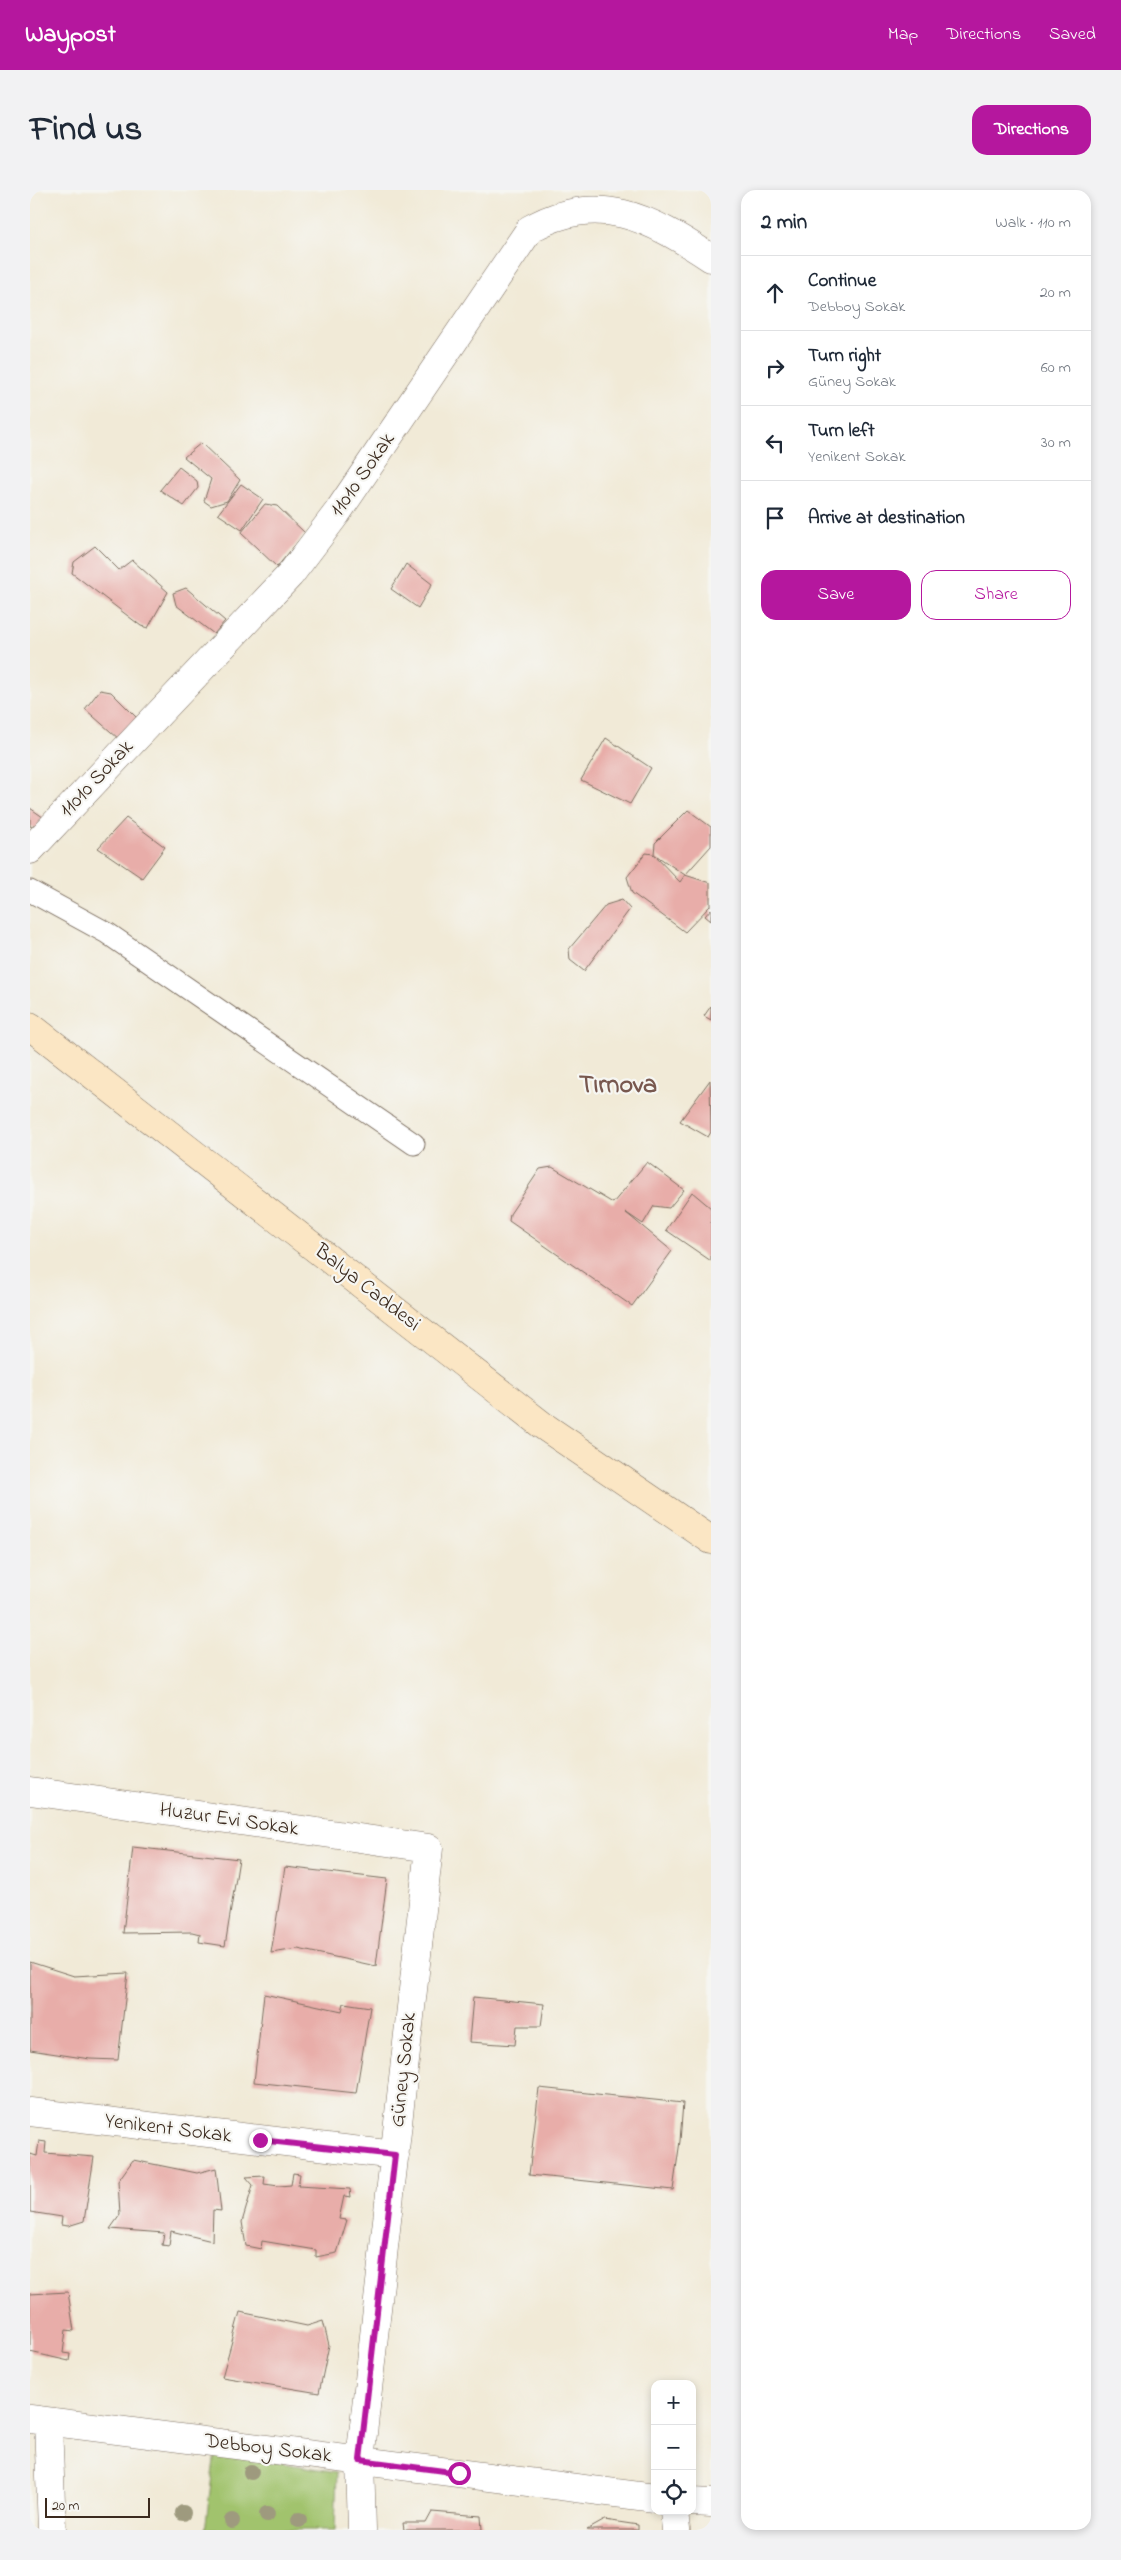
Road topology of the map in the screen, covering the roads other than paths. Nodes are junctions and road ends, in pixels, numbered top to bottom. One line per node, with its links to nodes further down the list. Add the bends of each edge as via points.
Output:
1 (711, 258): 2 (street, 11010 Sokak, via 643,214 614,204 587,201 548,213 530,229 337,513 290,575)
2 (30, 850)
3 (30, 891): 5 (lane, via 107,933)
4 (30, 1026): 6 (main road, Balya Caddesi, via 542,1425)
5 (414, 1144)
6 (711, 1540)
7 (30, 1791): 8 (street, Huzur Evi Sokak)
8 (429, 1848): 10 (street, Güney Sokak)
9 (30, 2112): 10 (street, Yenikent Sokak)
10 (395, 2155): 12 (street, Güney Sokak)
11 (39, 2421): 12 (street, Debboy Sokak); 17 (street)
12 (360, 2460): 13 (street, Debboy Sokak); 18 (street, Güney Sokak)
13 (651, 2497)
14 (696, 2502): 15 (street)
15 (711, 2503)
16 (674, 2515): 19 (street)
17 (52, 2530)
18 (362, 2530)
19 (676, 2530)

